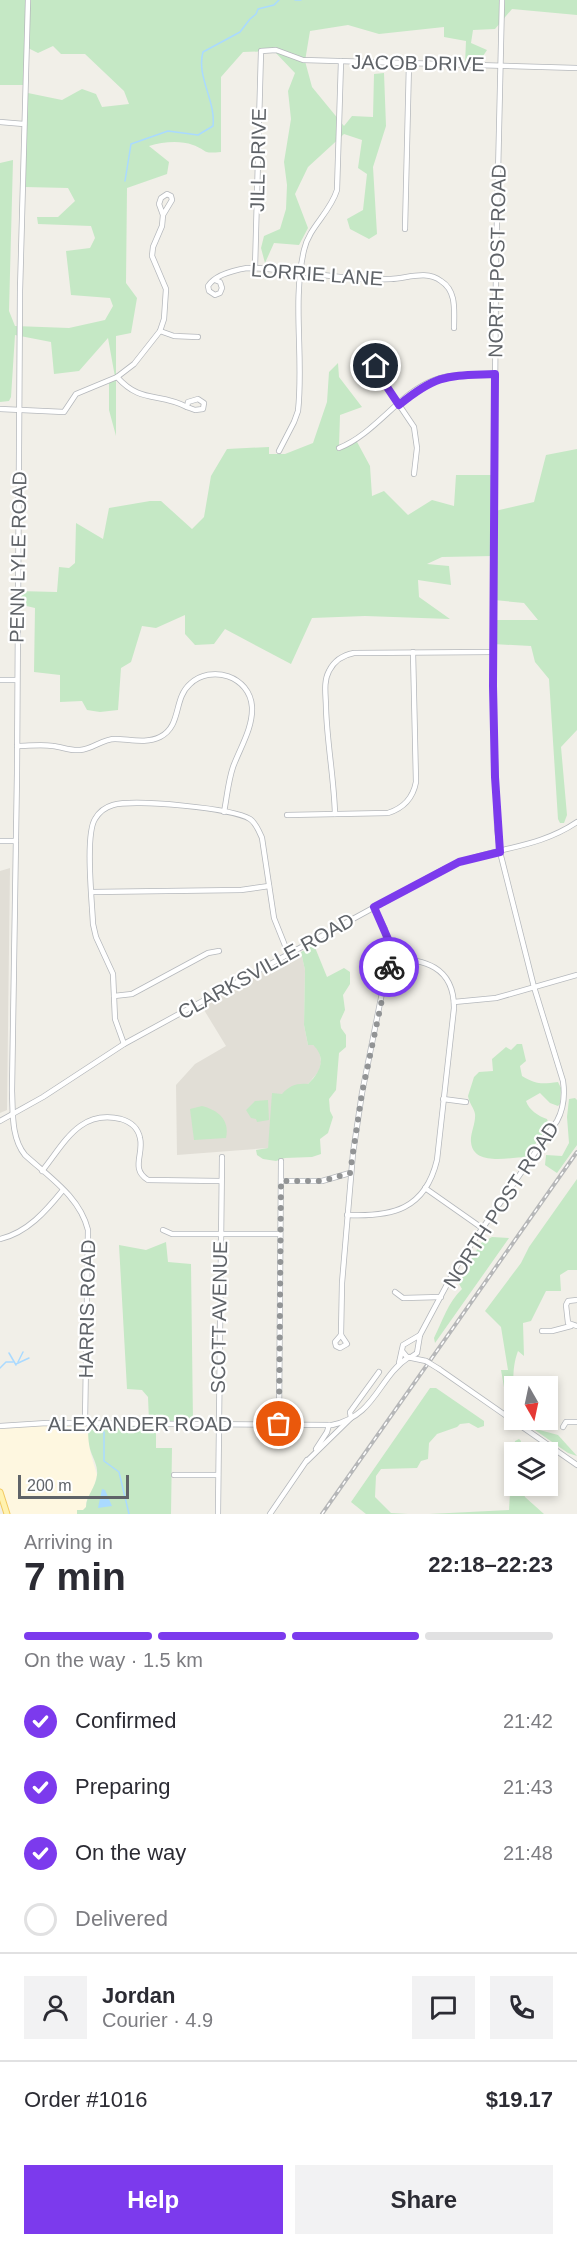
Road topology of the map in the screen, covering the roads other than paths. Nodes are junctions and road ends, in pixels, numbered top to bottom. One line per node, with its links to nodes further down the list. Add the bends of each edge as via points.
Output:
1 (28, 0): 9 (street, PENN LYLE ROAD)
2 (502, 0): 6 (street, NORTH POST ROAD)
3 (261, 51): 4 (street, JACOB DRIVE, via 276,50 303,60); 12 (street, JILL DRIVE)
4 (341, 61): 5 (street, JACOB DRIVE); 13 (street, via 337,190 309,236)
5 (409, 63): 6 (street, JACOB DRIVE); 11 (street)
6 (500, 64): 7 (street, JACOB DRIVE); 19 (street, NORTH POST ROAD)
7 (577, 68)
8 (0, 123): 9 (street)
9 (24, 123): 24 (street, PENN LYLE ROAD)
10 (163, 215): 10 (street, via 159,204 164,195 169,195 172,200); 16 (street, via 152,252 166,289)
11 (405, 229)
12 (255, 268): 13 (street, LORRIE LANE); 14 (street, LORRIE LANE, via 231,272)
13 (300, 273): 15 (street, LORRIE LANE, via 377,280 425,275 436,278 445,283 453,297); 26 (street, via 299,404)
14 (215, 280)
15 (454, 328)
16 (160, 331): 17 (street); 20 (street, via 141,358)
17 (198, 337)
18 (371, 351): 21 (street, via 381,378)
19 (495, 374): 21 (street, via 436,379); 29 (street, NORTH POST ROAD)
20 (117, 376): 22 (street, via 141,395); 24 (street, via 76,394 64,412)
21 (399, 405): 25 (street, via 360,437); 27 (street, via 416,433)
22 (187, 406)
23 (0, 409): 24 (street)
24 (20, 409): 31 (street, PENN LYLE ROAD)
25 (339, 448)
26 (279, 452)
27 (414, 474)
28 (412, 652): 29 (street); 34 (street, via 416,782 413,793 408,802 393,811); 34 (street, via 349,654 339,658 329,670 325,687 327,741)
29 (493, 652): 40 (street, NORTH POST ROAD)
30 (0, 680): 31 (street)
31 (17, 680): 32 (street, PENN LYLE ROAD)
32 (17, 746): 33 (street, via 81,750 108,740 154,740 173,726 181,696 191,682 208,674 225,675 244,687 252,708 231,774); 39 (street, PENN LYLE ROAD)
33 (224, 812): 41 (street, via 245,817 257,827); 42 (street, via 156,803 107,808 91,829)
34 (335, 814): 35 (street)
35 (287, 815)
36 (575, 823): 37 (street); 40 (street, CLARKSVILLE ROAD, via 542,840)
37 (577, 830)
38 (0, 841): 39 (street)
39 (16, 841): 54 (street, PENN LYLE ROAD)
40 (500, 852): 43 (street, CLARKSVILLE ROAD, via 459,862); 48 (street, NORTH POST ROAD)
41 (269, 886): 42 (street, via 241,890); 45 (street, via 276,927)
42 (92, 892): 49 (street, via 94,931 111,966)
43 (374, 907): 45 (street, CLARKSVILLE ROAD); 46 (street, via 385,929)
44 (219, 951): 49 (street, via 208,953 132,994)
45 (288, 953): 51 (street, CLARKSVILLE ROAD)
46 (389, 958): 50 (street, via 418,960 437,969); 59 (street)
47 (577, 975): 48 (street)
48 (534, 987): 50 (street, via 484,1000); 65 (street, NORTH POST ROAD, via 563,1081 564,1102 556,1121)
49 (114, 996): 51 (street, via 116,1025)
50 (454, 1002): 52 (street)
51 (124, 1044): 54 (street, CLARKSVILLE ROAD)
52 (443, 1099): 53 (street); 62 (street, via 437,1160)
53 (466, 1101)
54 (13, 1114): 55 (street, CLARKSVILLE ROAD); 58 (street, HARRIS ROAD, via 18,1146)
55 (0, 1121)
56 (222, 1157): 61 (street, SCOTT AVENUE)
57 (281, 1161): 60 (street)
58 (42, 1171): 61 (street, via 72,1132 91,1121 112,1118 128,1122 138,1132 138,1168 148,1180); 63 (street, HARRIS ROAD)
59 (350, 1173): 60 (street, via 322,1181); 64 (street)
60 (281, 1181): 68 (street)
61 (220, 1182): 67 (street, SCOTT AVENUE)
62 (425, 1188): 64 (street, via 409,1204 391,1213); 65 (street)
63 (63, 1190): 69 (street, via 28,1227); 86 (street, HARRIS ROAD, via 80,1209 88,1238)
64 (347, 1215): 75 (street)
65 (482, 1228): 71 (street, NORTH POST ROAD)
66 (164, 1230): 67 (street, via 172,1234)
67 (220, 1234): 68 (street); 87 (street, SCOTT AVENUE)
68 (280, 1234): 88 (street)
69 (0, 1239)
70 (395, 1293): 71 (street, via 403,1298)
71 (441, 1297): 76 (street, NORTH POST ROAD)
72 (577, 1300): 73 (street, via 567,1304 567,1322)
73 (574, 1326): 74 (street)
74 (542, 1331)
75 (341, 1335)
76 (420, 1335): 77 (street); 78 (street, NORTH POST ROAD)
77 (409, 1341): 78 (street); 79 (street)
78 (417, 1348): 80 (street); 81 (street)
79 (402, 1351): 80 (street); 82 (street, ALEXANDER ROAD)
80 (410, 1357): 81 (street); 82 (street, ALEXANDER ROAD)
81 (426, 1360): 93 (street, bridge)
82 (399, 1365): 84 (street, ALEXANDER ROAD, via 372,1401)
83 (379, 1372): 84 (street, via 350,1412)
84 (351, 1418): 89 (street, ALEXANDER ROAD); 92 (street)
85 (577, 1422): 91 (street, via 566,1422)
86 (86, 1424): 87 (street, ALEXANDER ROAD); 90 (street, ALEXANDER ROAD)
87 (218, 1424): 88 (street, ALEXANDER ROAD); 95 (street, SCOTT AVENUE)
88 (279, 1424): 89 (street, ALEXANDER ROAD)
89 (329, 1425): 92 (street)
90 (0, 1426)
91 (563, 1427)
92 (307, 1461): 99 (street)
93 (577, 1465)
94 (174, 1475): 95 (street)
95 (218, 1475): 98 (street, SCOTT AVENUE)
96 (0, 1492): 97 (main road)
97 (7, 1514)
98 (218, 1514)
99 (270, 1514)

